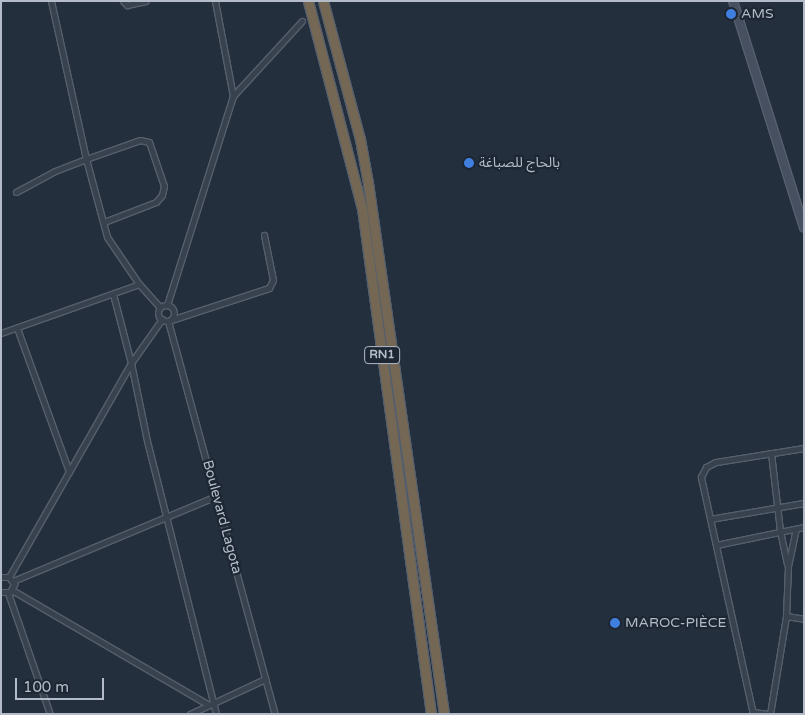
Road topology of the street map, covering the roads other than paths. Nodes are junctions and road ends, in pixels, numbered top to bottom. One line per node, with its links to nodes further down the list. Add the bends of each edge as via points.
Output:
1 (51, 1): 10 (street)
2 (123, 1): 3 (street, via 127,5)
3 (146, 1)
4 (215, 1): 9 (street)
5 (308, 1): 47 (highway, RN1, via 362,208)
6 (323, 1): 48 (highway, RN1, via 360,139 370,192)
7 (733, 1): 13 (street)
8 (302, 21): 9 (street)
9 (232, 96): 17 (street)
10 (86, 159): 11 (street); 12 (street); 12 (street, via 145,140 151,145 164,186 156,202)
11 (16, 192)
12 (104, 222): 15 (street, via 107,236)
13 (804, 227)
14 (264, 235): 19 (street, via 272,280 269,288)
15 (139, 284): 16 (street); 18 (street)
16 (113, 294): 20 (street); 22 (street)
17 (167, 305): 18 (street); 19 (street, via 174,311)
18 (160, 308): 19 (street, via 158,312)
19 (167, 320): 22 (street); 26 (street, Boulevard Lagota)
20 (17, 328): 21 (street); 25 (street)
21 (1, 333)
22 (131, 363): 25 (street); 29 (street)
23 (804, 448): 24 (street)
24 (771, 453): 28 (street); 30 (street, via 716,462 706,467 701,474 701,482)
25 (69, 472): 36 (street)
26 (216, 496): 29 (street); 40 (street, Boulevard Lagota)
27 (804, 502): 28 (street)
28 (779, 506): 30 (street); 33 (street)
29 (166, 515): 36 (street); 41 (street)
30 (710, 519): 34 (street)
31 (804, 528): 32 (street)
32 (796, 529): 33 (street); 35 (street)
33 (780, 531): 34 (street); 35 (street)
34 (716, 545): 42 (street)
35 (788, 566): 38 (street)
36 (5, 577): 37 (street)
37 (5, 593): 41 (street); 43 (street)
38 (786, 616): 39 (street); 49 (street)
39 (804, 619)
40 (265, 678): 41 (street); 46 (street, Boulevard Lagota)
41 (210, 703): 44 (street); 45 (street)
42 (753, 713): 49 (street)
43 (50, 714)
44 (190, 714)
45 (216, 714)
46 (275, 714)
47 (431, 714)
48 (444, 714)
49 (769, 714)

